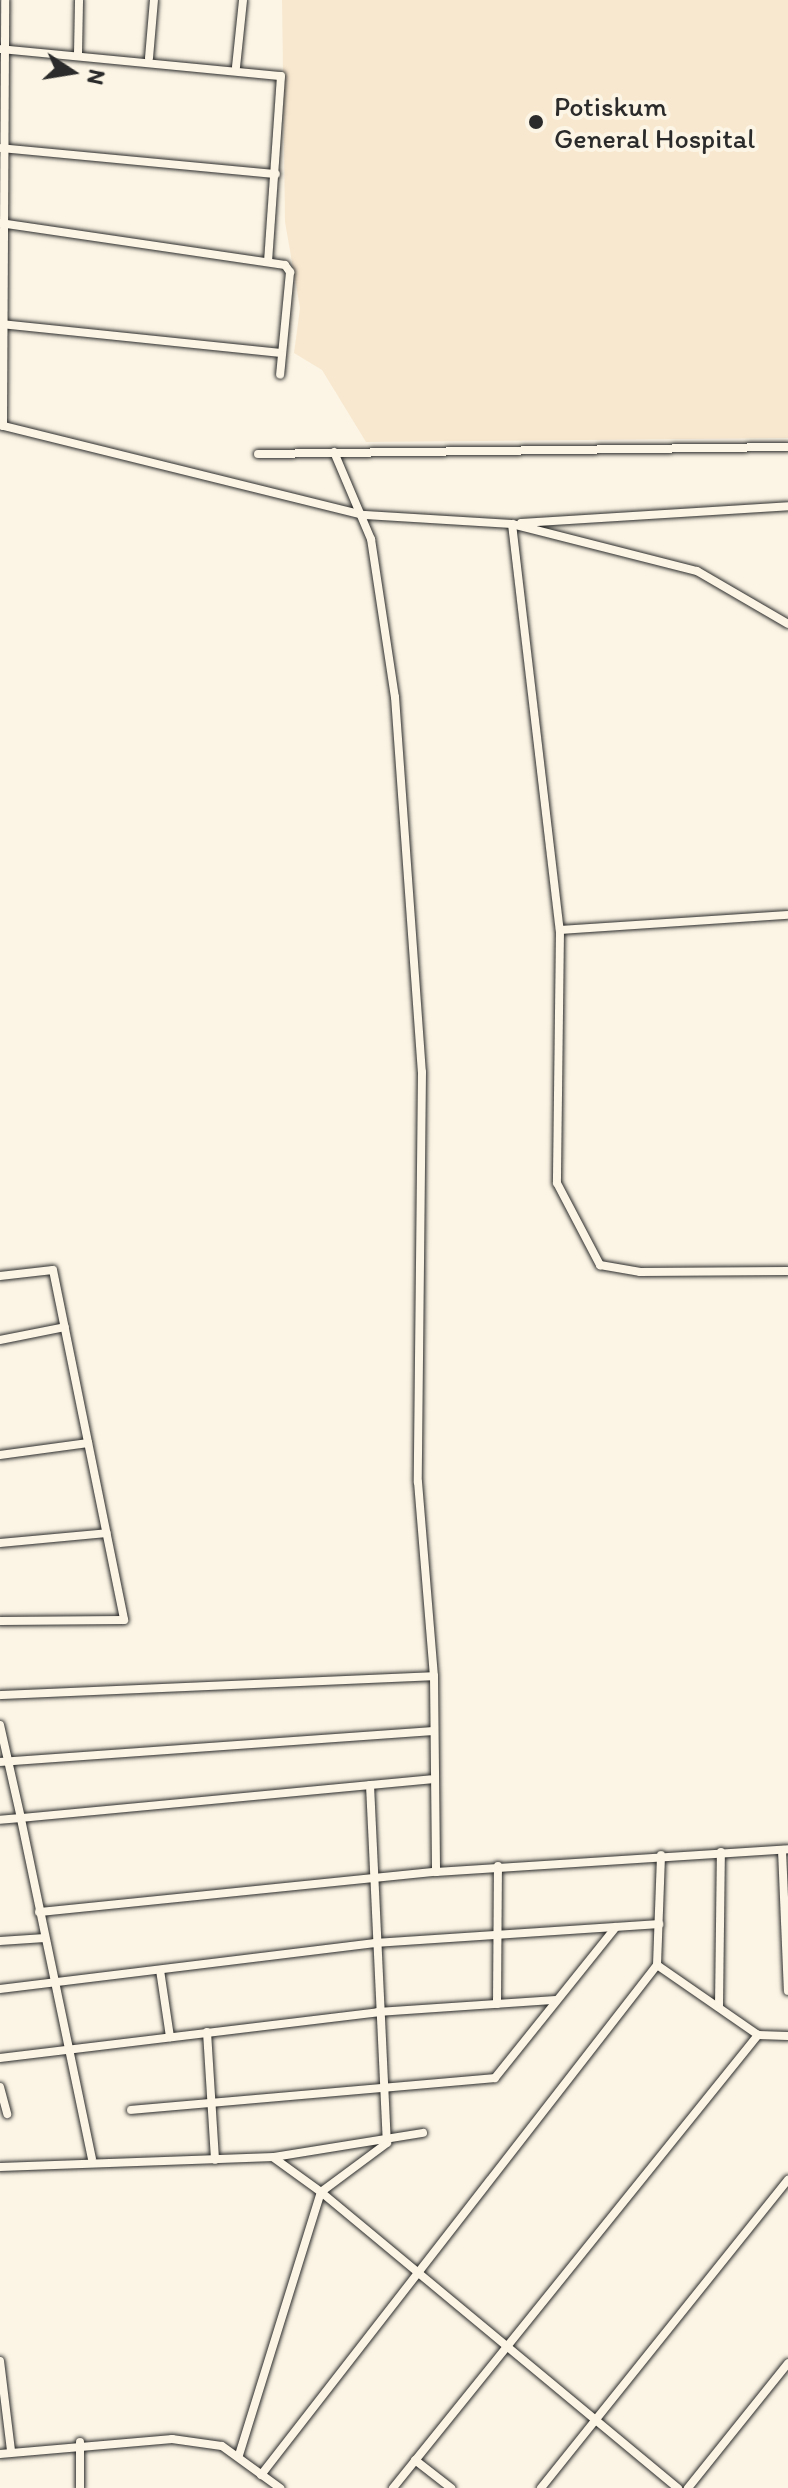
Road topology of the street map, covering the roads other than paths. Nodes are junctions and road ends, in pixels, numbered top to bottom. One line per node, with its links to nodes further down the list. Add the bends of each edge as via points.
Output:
1 (5, 0): 5 (street)
2 (79, 0): 6 (street)
3 (154, 0): 7 (street)
4 (243, 0): 8 (street)
5 (4, 49): 6 (street); 9 (street)
6 (78, 54): 7 (street)
7 (149, 58): 8 (street)
8 (236, 67): 10 (street, via 281,76)
9 (4, 148): 10 (street); 11 (street)
10 (276, 174): 12 (street)
11 (4, 223): 12 (street); 13 (street)
12 (268, 261): 14 (street, via 290,272)
13 (2, 324): 14 (street); 16 (street)
14 (280, 353): 15 (street)
15 (280, 375)
16 (1, 426): 21 (street)
17 (788, 447): 18 (street)
18 (334, 452): 19 (street); 21 (street)
19 (258, 454)
20 (788, 506): 22 (street)
21 (365, 515): 22 (street); 35 (street, via 395,697 422,1072 418,1482)
22 (512, 524): 23 (street, via 697,571); 25 (street)
23 (788, 624)
24 (788, 915): 25 (street)
25 (560, 930): 26 (street, via 552,1152 557,1183 587,1252 618,1271)
26 (788, 1271)
27 (0, 1276): 28 (street, via 53,1270)
28 (65, 1327): 29 (street); 30 (street)
29 (0, 1340)
30 (88, 1443): 31 (street); 32 (street)
31 (0, 1455)
32 (107, 1533): 33 (street); 34 (street, via 124,1620)
33 (0, 1543)
34 (0, 1621)
35 (434, 1676): 36 (street); 38 (street)
36 (0, 1695)
37 (0, 1725): 39 (street)
38 (433, 1731): 39 (street); 40 (street)
39 (4, 1762): 42 (street)
40 (430, 1779): 41 (street); 48 (street)
41 (370, 1785): 42 (street); 49 (street)
42 (21, 1818): 43 (street); 50 (street)
43 (0, 1820)
44 (785, 1850): 45 (street); 61 (street)
45 (721, 1852): 46 (street); 64 (street)
46 (661, 1855): 47 (street); 51 (street)
47 (498, 1866): 48 (street); 53 (street)
48 (436, 1872): 49 (street)
49 (373, 1879): 50 (street); 56 (street)
50 (39, 1912): 54 (street)
51 (659, 1924): 52 (street); 57 (street)
52 (616, 1927): 53 (street); 62 (street)
53 (498, 1935): 56 (street); 63 (street)
54 (45, 1938): 55 (street); 59 (street)
55 (0, 1941)
56 (375, 1943): 58 (street); 65 (street)
57 (657, 1965): 64 (street); 85 (street)
58 (160, 1970): 59 (street); 69 (street)
59 (54, 1984): 60 (street); 70 (street)
60 (0, 1989)
61 (788, 1991)
62 (556, 2000): 63 (street); 72 (street, via 495,2078)
63 (497, 2004): 65 (street)
64 (719, 2007): 67 (street)
65 (378, 2012): 66 (street); 72 (street)
66 (207, 2032): 69 (street); 74 (street)
67 (758, 2035): 68 (street); 86 (street)
68 (788, 2036)
69 (170, 2037): 70 (street)
70 (67, 2049): 71 (street); 80 (street)
71 (0, 2058)
72 (383, 2086): 74 (street); 78 (street)
73 (0, 2087): 76 (street)
74 (211, 2099): 75 (street); 81 (street)
75 (131, 2110)
76 (7, 2114)
77 (423, 2133): 78 (street)
78 (387, 2143): 79 (street); 84 (street)
79 (274, 2157): 81 (street); 84 (street)
80 (92, 2159): 81 (street); 82 (street)
81 (215, 2160)
82 (0, 2167)
83 (788, 2180): 89 (street)
84 (321, 2192): 85 (street); 93 (street)
85 (420, 2273): 86 (street); 95 (street)
86 (505, 2348): 89 (street); 94 (street)
87 (0, 2361): 91 (street)
88 (788, 2363): 102 (street)
89 (596, 2420): 100 (street); 101 (street)
90 (80, 2442): 91 (street); 93 (street, via 172,2439); 96 (street)
91 (11, 2451): 92 (street)
92 (0, 2454)
93 (239, 2455): 95 (street)
94 (415, 2460): 98 (street); 99 (street)
95 (261, 2475): 97 (street)
96 (80, 2488)
97 (280, 2488)
98 (393, 2488)
99 (451, 2488)
100 (541, 2488)
101 (678, 2488)
102 (688, 2488)

